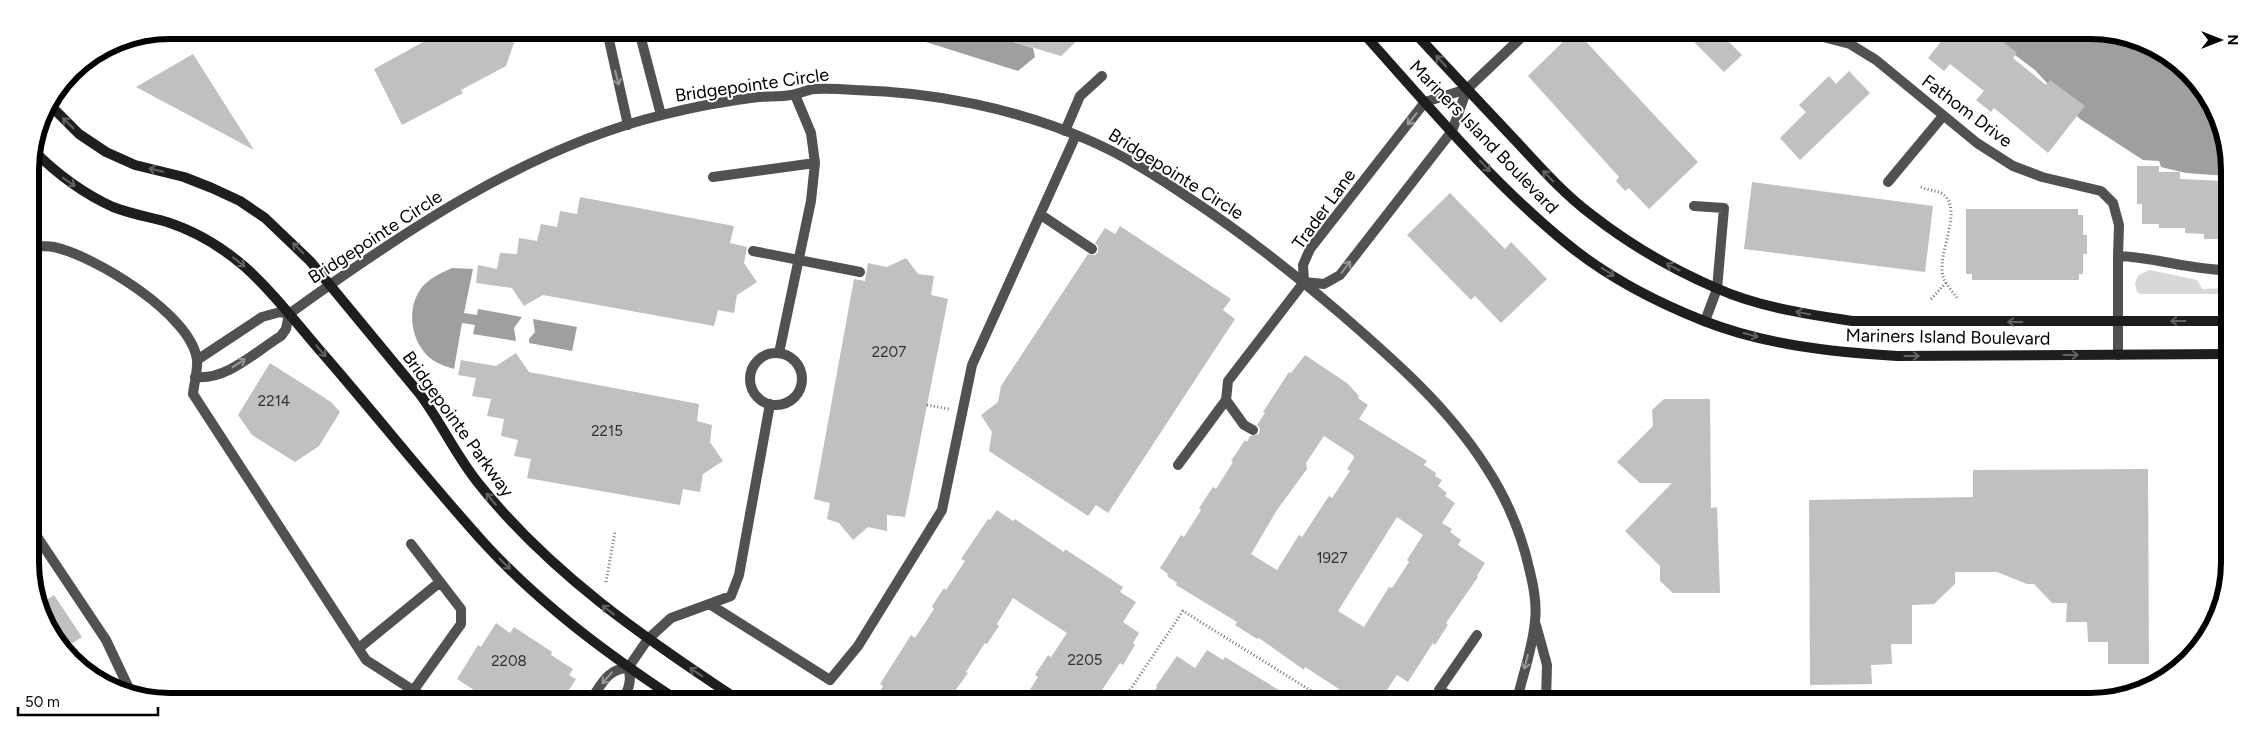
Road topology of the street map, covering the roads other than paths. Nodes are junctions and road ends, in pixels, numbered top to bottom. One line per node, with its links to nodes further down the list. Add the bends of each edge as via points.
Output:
1 (609, 39): 14 (street, one-way to 14)
2 (641, 39): 12 (street)
3 (1368, 39): 10 (main road, Mariners Island Boulevard)
4 (1421, 39): 8 (main road, Mariners Island Boulevard, one-way to 4)
5 (1520, 39): 8 (street)
6 (1831, 39): 13 (street, Fathom Drive, via 1850,44 1876,60)
7 (1102, 76): 15 (street, via 1080,96)
8 (1467, 89): 10 (street); 16 (street); 33 (main road, Mariners Island Boulevard, one-way to 8, via 1631,243 1591,215 1556,184)
9 (795, 95): 12 (street, Bridgepointe Circle, via 758,97); 15 (street, Bridgepointe Circle, via 830,89 910,94 990,108); 19 (street, via 810,133)
10 (1425, 102): 16 (main road, Mariners Island Boulevard); 31 (street, Trader Lane, one-way to 31, via 1310,249 1303,265)
11 (54, 109): 32 (main road, Bridgepointe Parkway, one-way to 11, via 303,253 257,212 203,184 134,165 115,156 79,134)
12 (661, 115): 14 (street, Bridgepointe Circle)
13 (1943, 116): 21 (street); 27 (street, Fathom Drive, via 2013,166 2042,177 2101,191 2113,203 2119,225)
14 (628, 125): 32 (street, Bridgepointe Circle, via 580,142 484,185)
15 (1065, 131): 17 (street, Bridgepointe Circle)
16 (1452, 131): 31 (street, one-way to 16, via 1324,284 1340,275); 35 (main road, Mariners Island Boulevard, one-way to 35, via 1525,208 1567,244 1659,301)
17 (1076, 135): 23 (street); 31 (street, Bridgepointe Circle, via 1160,179 1244,235)
18 (40, 156): 34 (main road, one-way to 34, via 63,178 97,199 125,211 175,225 212,243 244,267)
19 (814, 163): 20 (street); 28 (street, via 811,202)
20 (713, 178)
21 (1888, 182)
22 (1694, 206): 33 (street, via 1724,208)
23 (1041, 215): 25 (street); 50 (street, via 972,365 942,510 858,646 830,680)
24 (39, 246): 41 (street, via 54,247 92,262 144,293 185,330)
25 (1092, 249)
26 (753, 251): 28 (street)
27 (2118, 256): 29 (street, via 2141,256); 36 (street, Fathom Drive)
28 (799, 260): 30 (street); 38 (street)
29 (2221, 270)
30 (860, 272)
31 (1304, 282): 43 (street, via 1228,381); 51 (street, Bridgepointe Circle, via 1407,372 1484,464 1520,534 1534,591)
32 (330, 285): 34 (street, Bridgepointe Circle); 53 (main road, Bridgepointe Parkway, one-way to 32, via 572,580 498,508 460,459 424,400)
33 (1717, 289): 35 (street); 36 (main road, Mariners Island Boulevard, one-way to 33, via 1852,321 1787,310)
34 (290, 314): 41 (street, via 280,312 262,317); 42 (street, one-way to 34, via 207,379 220,375 273,340 286,329); 55 (main road, one-way to 55, via 490,549 549,606)
35 (1705, 321): 40 (main road, Mariners Island Boulevard, one-way to 40, via 1754,336 1845,352 1897,356)
36 (2118, 321): 37 (main road, Mariners Island Boulevard, one-way to 36); 40 (street, Fathom Drive)
37 (2221, 321)
38 (779, 353): 44 (street, via 763,357 752,370 752,388 756,395); 44 (street, via 794,360 799,367 802,384 786,403)
39 (2221, 354): 40 (main road, Mariners Island Boulevard)
40 (2118, 355)
41 (197, 360): 42 (street)
42 (195, 377): 54 (street, via 193,394)
43 (1226, 400): 45 (street, via 1244,425); 46 (street)
44 (770, 404): 50 (street, via 739,575 731,596)
45 (1253, 430)
46 (1178, 465)
47 (39, 540): 56 (street, via 106,640)
48 (411, 544): 49 (street)
49 (440, 582): 54 (street); 57 (street, via 461,609 461,624)
50 (711, 605): 53 (street, via 671,618)
51 (1535, 623): 64 (street, Bridgepointe Circle, one-way to 64); 65 (street, Bridgepointe Circle, via 1547,665)
52 (1477, 635): 63 (street, via 1439,690)
53 (648, 639): 55 (street); 62 (main road, Bridgepointe Parkway, one-way to 53)
54 (359, 648): 57 (street, via 366,660)
55 (628, 668): 59 (street, one-way to 59, via 612,671); 60 (street, via 631,676); 61 (main road)
56 (128, 686)
57 (413, 690): 58 (street)
58 (417, 693)
59 (595, 693)
60 (626, 693)
61 (666, 693)
62 (729, 693)
63 (1445, 693)
64 (1519, 693)
65 (1546, 693)

